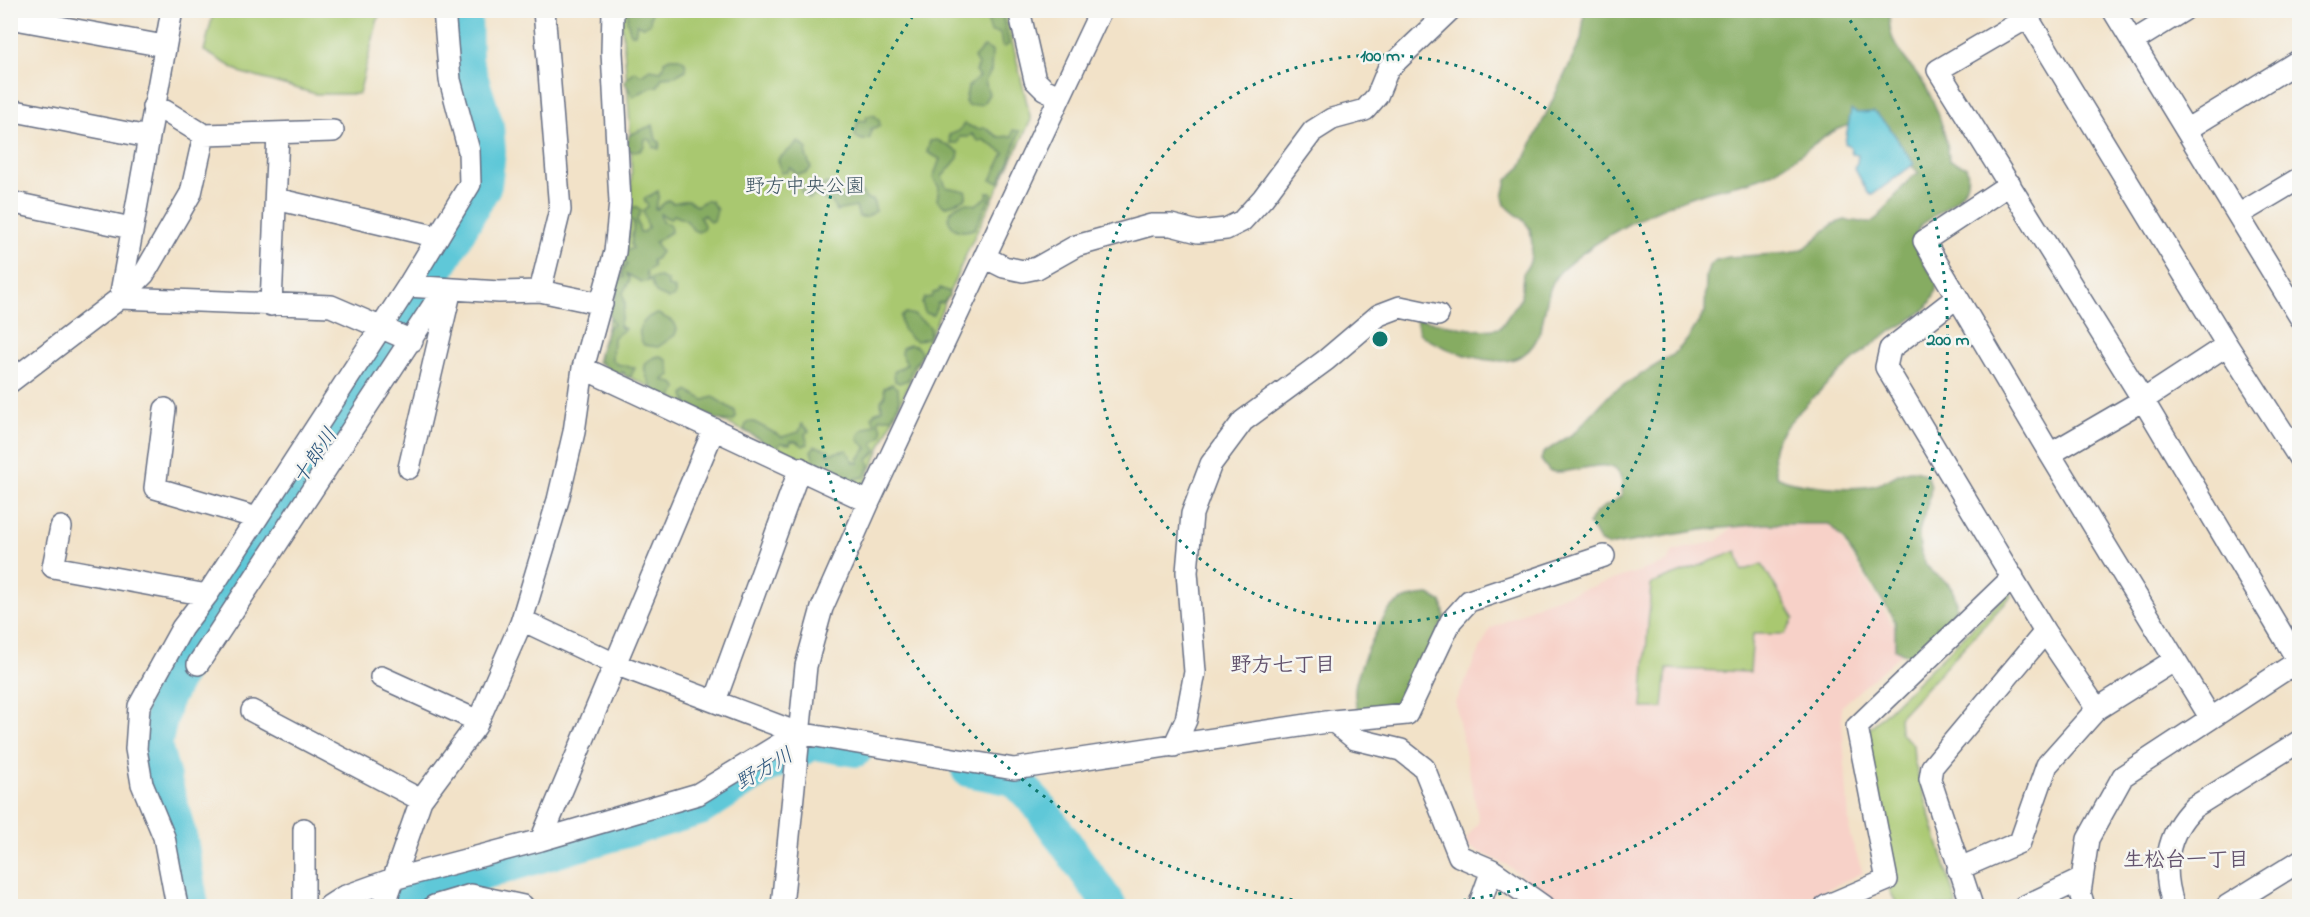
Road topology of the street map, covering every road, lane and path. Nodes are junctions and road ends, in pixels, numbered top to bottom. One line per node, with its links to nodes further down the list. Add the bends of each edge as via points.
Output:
1 (172, 10): 13 (street)
2 (444, 10): 29 (street, via 450,80 469,151 470,184)
3 (544, 10): 33 (street, via 560,210)
4 (613, 10): 36 (street, via 620,202 615,252)
5 (1019, 10): 15 (street, via 1035,80)
6 (1101, 10): 15 (street)
7 (1450, 10): 30 (street, via 1389,69 1377,96 1365,110 1332,119 1314,131 1242,221 1198,232 1151,225 1076,246 1037,268 1023,271)
8 (2113, 10): 12 (street)
9 (2184, 10): 12 (street)
10 (2025, 14): 24 (street, via 1938,70); 42 (street)
11 (10, 18): 13 (street)
12 (2132, 42): 18 (street)
13 (164, 46): 16 (street)
14 (2300, 60): 18 (street)
15 (1058, 96): 30 (street)
16 (153, 107): 21 (street); 22 (street)
17 (10, 110): 22 (street)
18 (2186, 130): 27 (street)
19 (333, 131): 20 (street)
20 (278, 133): 21 (street); 25 (street)
21 (204, 135): 34 (street, via 191,193 144,274)
22 (147, 136): 28 (street)
23 (2300, 178): 27 (street)
24 (2010, 184): 35 (street, via 1924,241); 45 (street)
25 (276, 199): 29 (street); 37 (street)
26 (10, 202): 28 (street)
27 (2238, 215): 38 (street)
28 (131, 228): 34 (street)
29 (438, 237): 31 (street)
30 (984, 257): 52 (street)
31 (408, 286): 32 (street); 40 (street)
32 (447, 289): 33 (street); 41 (street); 50 (street)
33 (540, 291): 36 (street)
34 (120, 298): 37 (street); 44 (street)
35 (1956, 298): 48 (street); 56 (street, via 1890,349 1886,367)
36 (602, 304): 43 (street)
37 (271, 305): 40 (street, via 332,306)
38 (2297, 307)
39 (1438, 315): 73 (street, via 1400,307 1379,315 1243,421 1211,464 1192,514 1187,572 1194,672 1186,720)
40 (381, 327): 41 (street); 53 (street)
41 (412, 341): 62 (street)
42 (2227, 345): 45 (street); 49 (street)
43 (583, 368): 47 (street); 58 (street, via 574,432 558,500)
44 (10, 382)
45 (2143, 400): 48 (street); 61 (street)
46 (165, 409): 53 (street, via 155,488)
47 (714, 429): 51 (street); 63 (street)
48 (2050, 454): 60 (street)
49 (2300, 459)
50 (409, 468)
51 (800, 468): 52 (street); 65 (street)
52 (869, 502): 71 (street, via 813,632)
53 (257, 518): 57 (street)
54 (61, 527): 57 (street, via 53,567)
55 (1604, 556): 70 (street, via 1469,601 1451,621 1407,714)
56 (2013, 577): 59 (street); 91 (street, via 1857,727 1887,880)
57 (207, 595): 82 (street, via 182,628 139,706 136,749 142,784 164,837)
58 (522, 620): 63 (street); 69 (street)
59 (2045, 633): 66 (street); 78 (street, via 1932,767 1930,779)
60 (2175, 660): 66 (street); 68 (street)
61 (2299, 661): 68 (street)
62 (198, 664)
63 (615, 664): 65 (street); 76 (street)
64 (381, 677): 69 (street)
65 (715, 701): 71 (street)
66 (2097, 709): 78 (street, via 2046,765 2020,842)
67 (252, 711): 74 (street)
68 (2210, 717): 80 (street, via 2123,776 2088,839)
69 (478, 720): 74 (street)
70 (1333, 721): 73 (street); 79 (street, via 1355,739 1401,750 1424,768 1459,856)
71 (798, 733): 73 (street, via 1014,769); 76 (street, via 698,794); 88 (street)
72 (2300, 741): 95 (street, via 2186,814 2170,843 2166,867)
73 (1174, 746)
74 (421, 800): 81 (street)
75 (304, 829): 83 (street)
76 (541, 840): 81 (street)
77 (2300, 861): 96 (street)
78 (1958, 869): 92 (street)
79 (1492, 870): 89 (street); 90 (street)
80 (2082, 879): 93 (street); 94 (street, via 2080,893)
81 (392, 883): 84 (street, via 343,897); 85 (street)
82 (177, 906)
83 (304, 906)
84 (329, 906)
85 (384, 906)
86 (434, 906): 87 (street, via 471,895)
87 (523, 906)
88 (782, 906)
89 (1479, 906)
90 (1543, 906)
91 (1826, 906)
92 (1972, 906)
93 (2025, 906)
94 (2084, 906)
95 (2174, 906)
96 (2227, 906)

